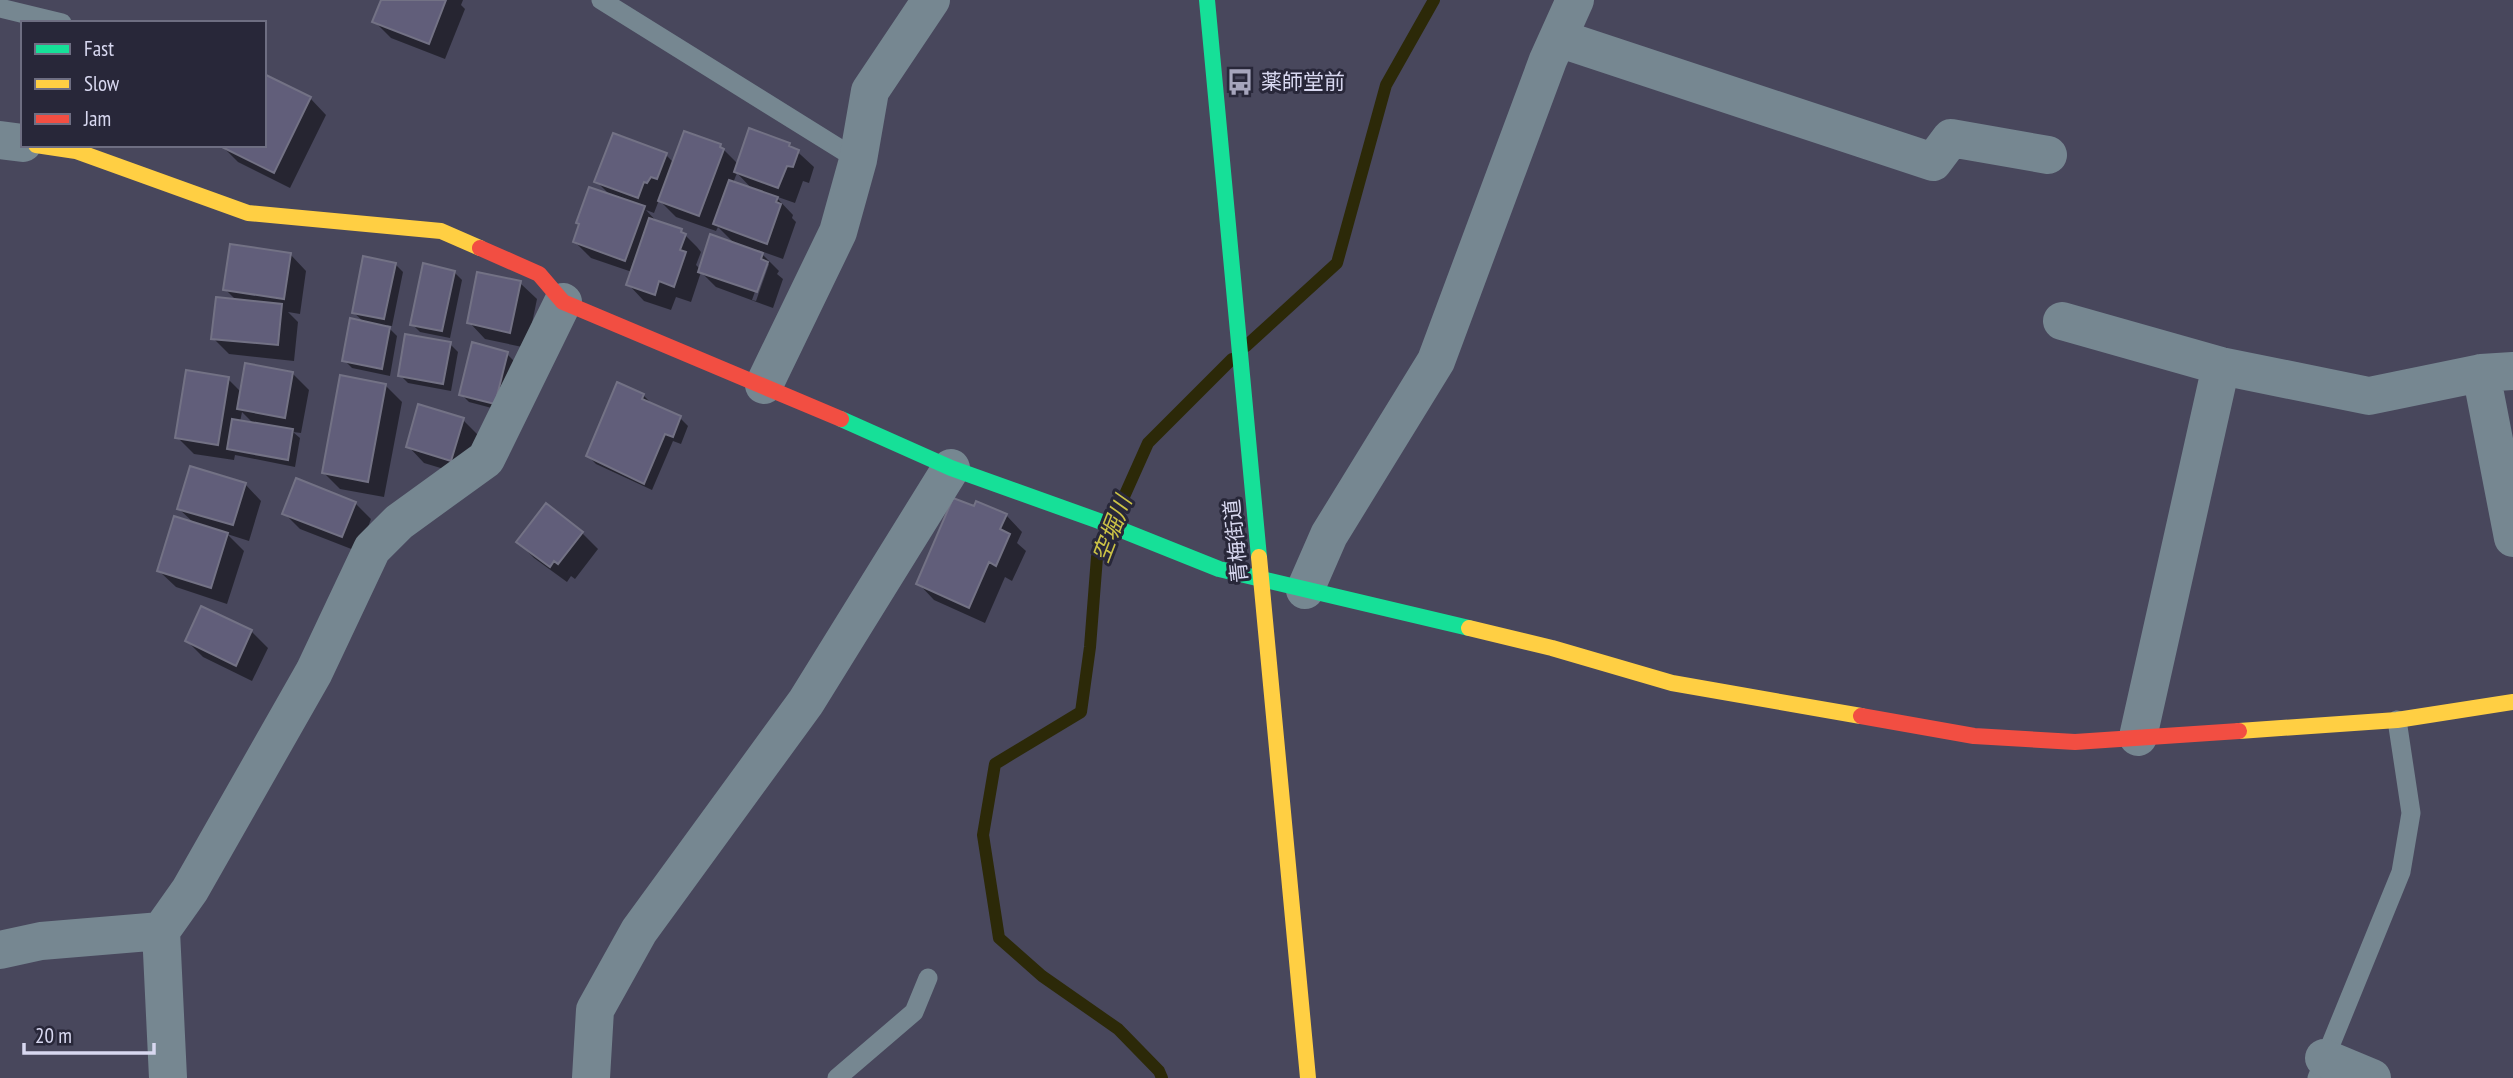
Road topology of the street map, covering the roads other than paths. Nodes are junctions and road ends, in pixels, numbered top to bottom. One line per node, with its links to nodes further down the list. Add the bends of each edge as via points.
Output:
1 (601, 0): 12 (lane)
2 (931, 0): 12 (street, via 870,91)
3 (1207, 0): 20 (street, 青梅街道)
4 (1575, 0): 7 (street)
5 (0, 8): 6 (lane)
6 (54, 21)
7 (1558, 38): 11 (street, via 1933,162 1951,138); 21 (street, via 1436,361 1329,535)
8 (0, 140): 9 (street)
9 (21, 143)
10 (76, 148): 13 (street, via 248,213 441,230 539,274)
11 (2048, 155)
12 (858, 160): 17 (street, via 838,232)
13 (563, 303): 17 (street); 25 (street, via 486,459 399,522 372,549 314,672 190,890)
14 (2062, 321): 15 (street)
15 (2221, 366): 16 (street, via 2369,396); 24 (street)
16 (2497, 372): 19 (street)
17 (764, 384): 18 (street)
18 (951, 468): 20 (street, via 1219,569); 30 (street, via 806,702 618,966 595,1010)
19 (2513, 538)
20 (1261, 580): 21 (street); 32 (street, 青梅街道)
21 (1305, 590): 24 (street, via 1552,648 1672,684 1864,719 1974,736 2075,742)
22 (2513, 702): 23 (street)
23 (2398, 720): 24 (street); 28 (lane, via 2411,813 2401,872)
24 (2138, 737)
25 (161, 931): 26 (street, via 41,941); 29 (street)
26 (0, 950)
27 (928, 978): 31 (lane, via 914,1012)
28 (2321, 1068): 33 (street)
29 (168, 1078)
30 (591, 1078)
31 (837, 1078)
32 (1308, 1078)
33 (2372, 1078)

